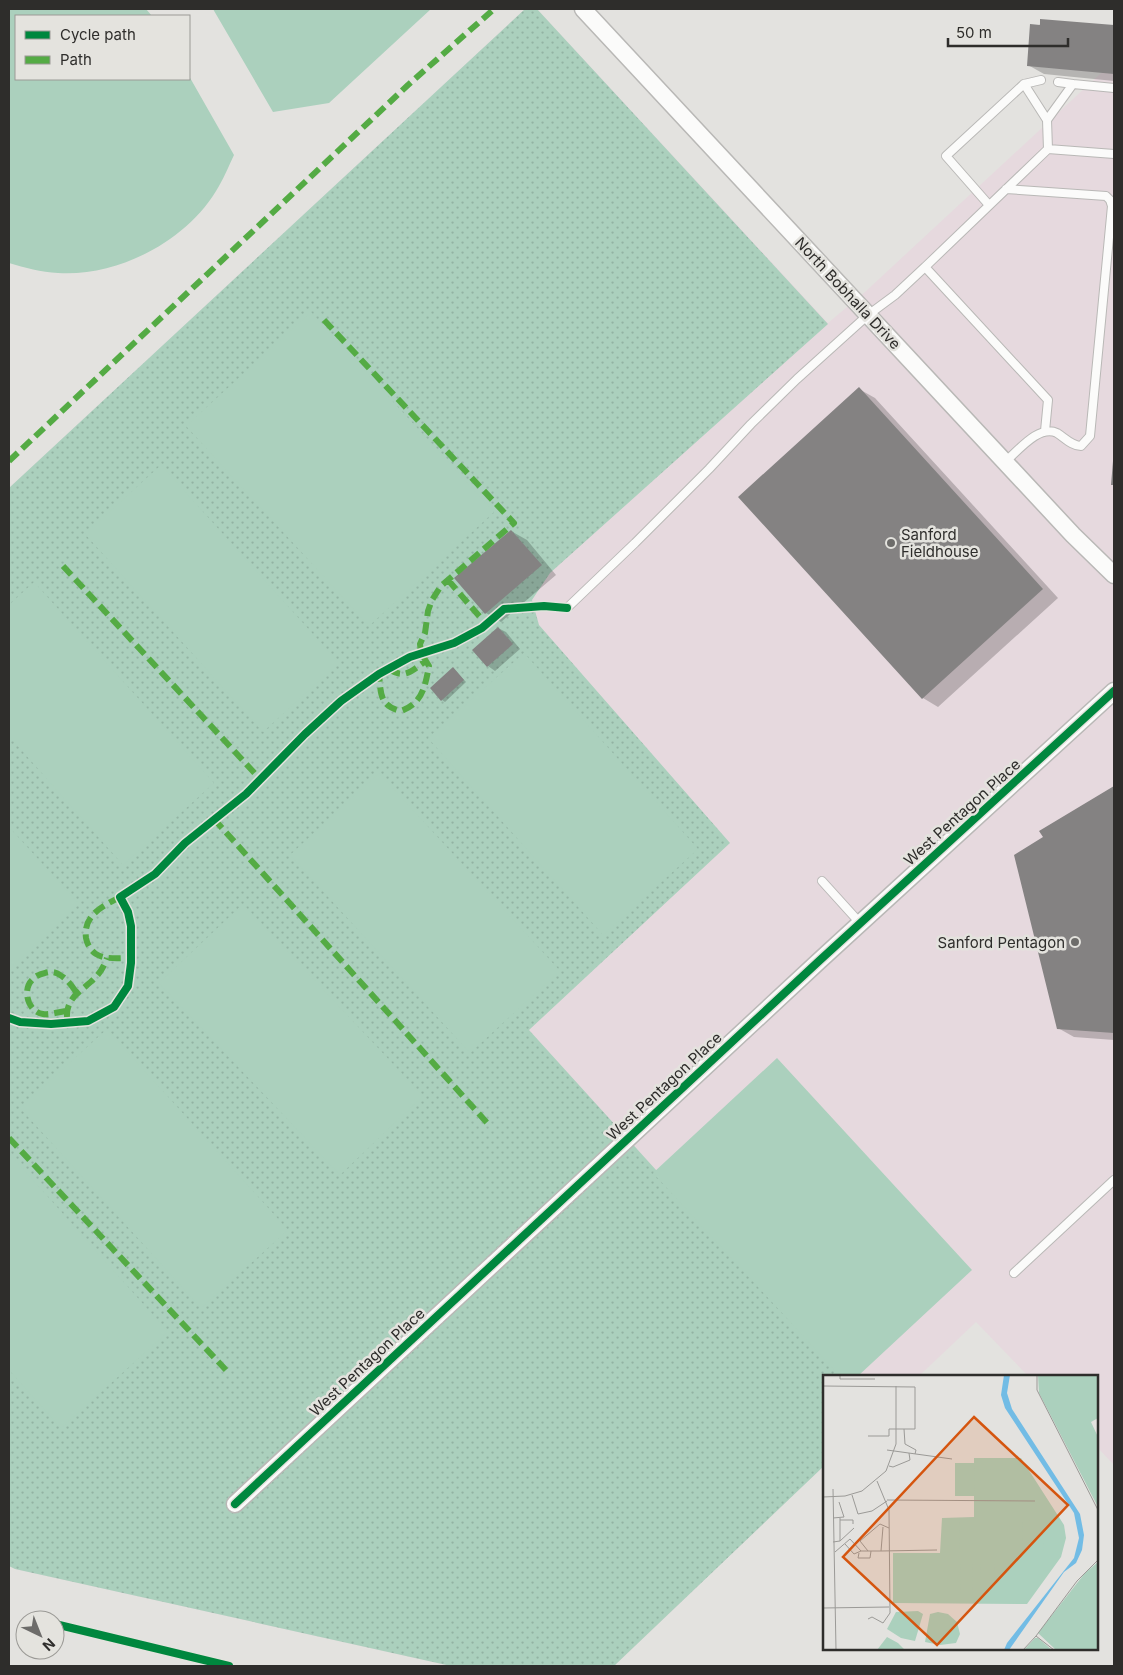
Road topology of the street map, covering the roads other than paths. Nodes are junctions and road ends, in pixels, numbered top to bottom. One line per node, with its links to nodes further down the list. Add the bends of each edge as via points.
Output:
1 (583, 9): 13 (street, North Bobhalla Drive)
2 (1041, 80): 4 (lane)
3 (1058, 82): 5 (lane)
4 (1024, 84): 7 (lane); 11 (lane, via 946,156)
5 (1073, 84): 6 (lane); 7 (lane)
6 (1114, 88)
7 (1047, 120): 8 (lane)
8 (1048, 149): 9 (lane); 10 (lane)
9 (1114, 154)
10 (1006, 189): 11 (lane); 14 (lane, via 1106,196 1112,206 1090,436 1081,446 1076,446 1058,434)
11 (989, 205): 12 (lane)
12 (925, 267): 13 (lane); 14 (lane, via 1048,400)
13 (868, 315): 15 (street, North Bobhalla Drive); 17 (lane, via 797,379)
14 (1045, 431): 15 (lane, via 1039,432)
15 (1005, 462): 16 (street, North Bobhalla Drive)
16 (1114, 576)
17 (566, 608)
18 (1114, 691): 20 (street, West Pentagon Place)
19 (822, 881): 20 (lane)
20 (860, 923): 23 (street, West Pentagon Place)
21 (1114, 1180): 22 (lane)
22 (1014, 1273)
23 (235, 1504)

